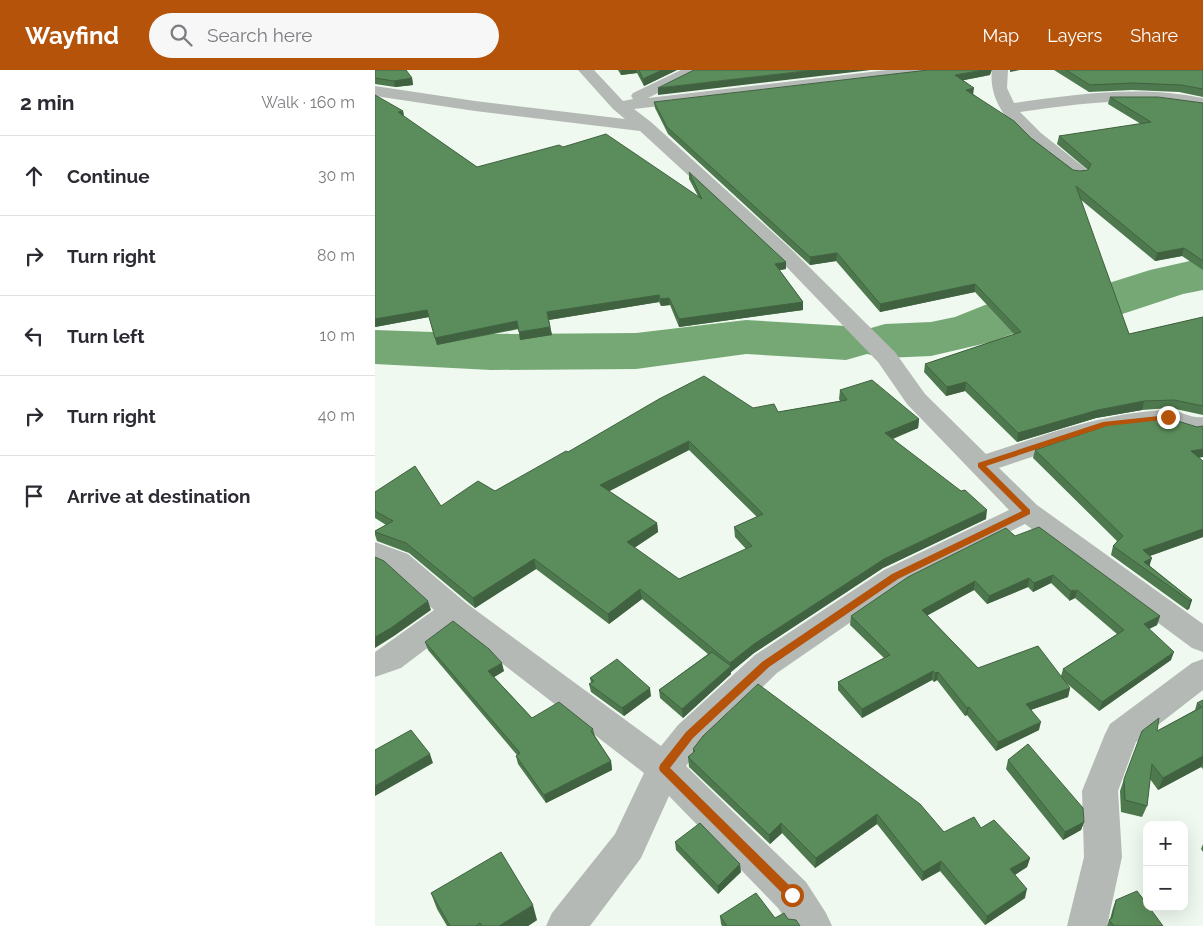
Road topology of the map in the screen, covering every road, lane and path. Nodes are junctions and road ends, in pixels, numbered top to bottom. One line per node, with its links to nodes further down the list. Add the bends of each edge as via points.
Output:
1 (586, 70): 8 (street)
2 (693, 70): 8 (street)
3 (927, 70): 5 (street)
4 (1000, 70): 9 (street, via 1000,91)
5 (793, 78): 8 (street)
6 (375, 91): 10 (street)
7 (1203, 103): 9 (street, via 1184,98 1129,94)
8 (619, 106): 10 (street)
9 (1009, 108): 11 (street, via 1037,138)
10 (645, 126): 13 (street, via 783,252 887,357 916,399)
11 (1079, 172)
12 (1203, 425): 13 (street, via 1195,426 1168,417 1106,424)
13 (981, 465): 14 (street)
14 (1027, 512): 17 (street); 20 (street, via 895,577 766,664 690,735)
15 (375, 552): 16 (street, via 398,561)
16 (455, 611): 18 (street, via 390,659); 20 (street)
17 (1203, 640)
18 (375, 666)
19 (1203, 672): 23 (street, via 1122,734 1100,791 1103,857)
20 (664, 768): 21 (street, via 628,846); 22 (street, via 792,895)
21 (566, 926)
22 (812, 926)
23 (1087, 926)

